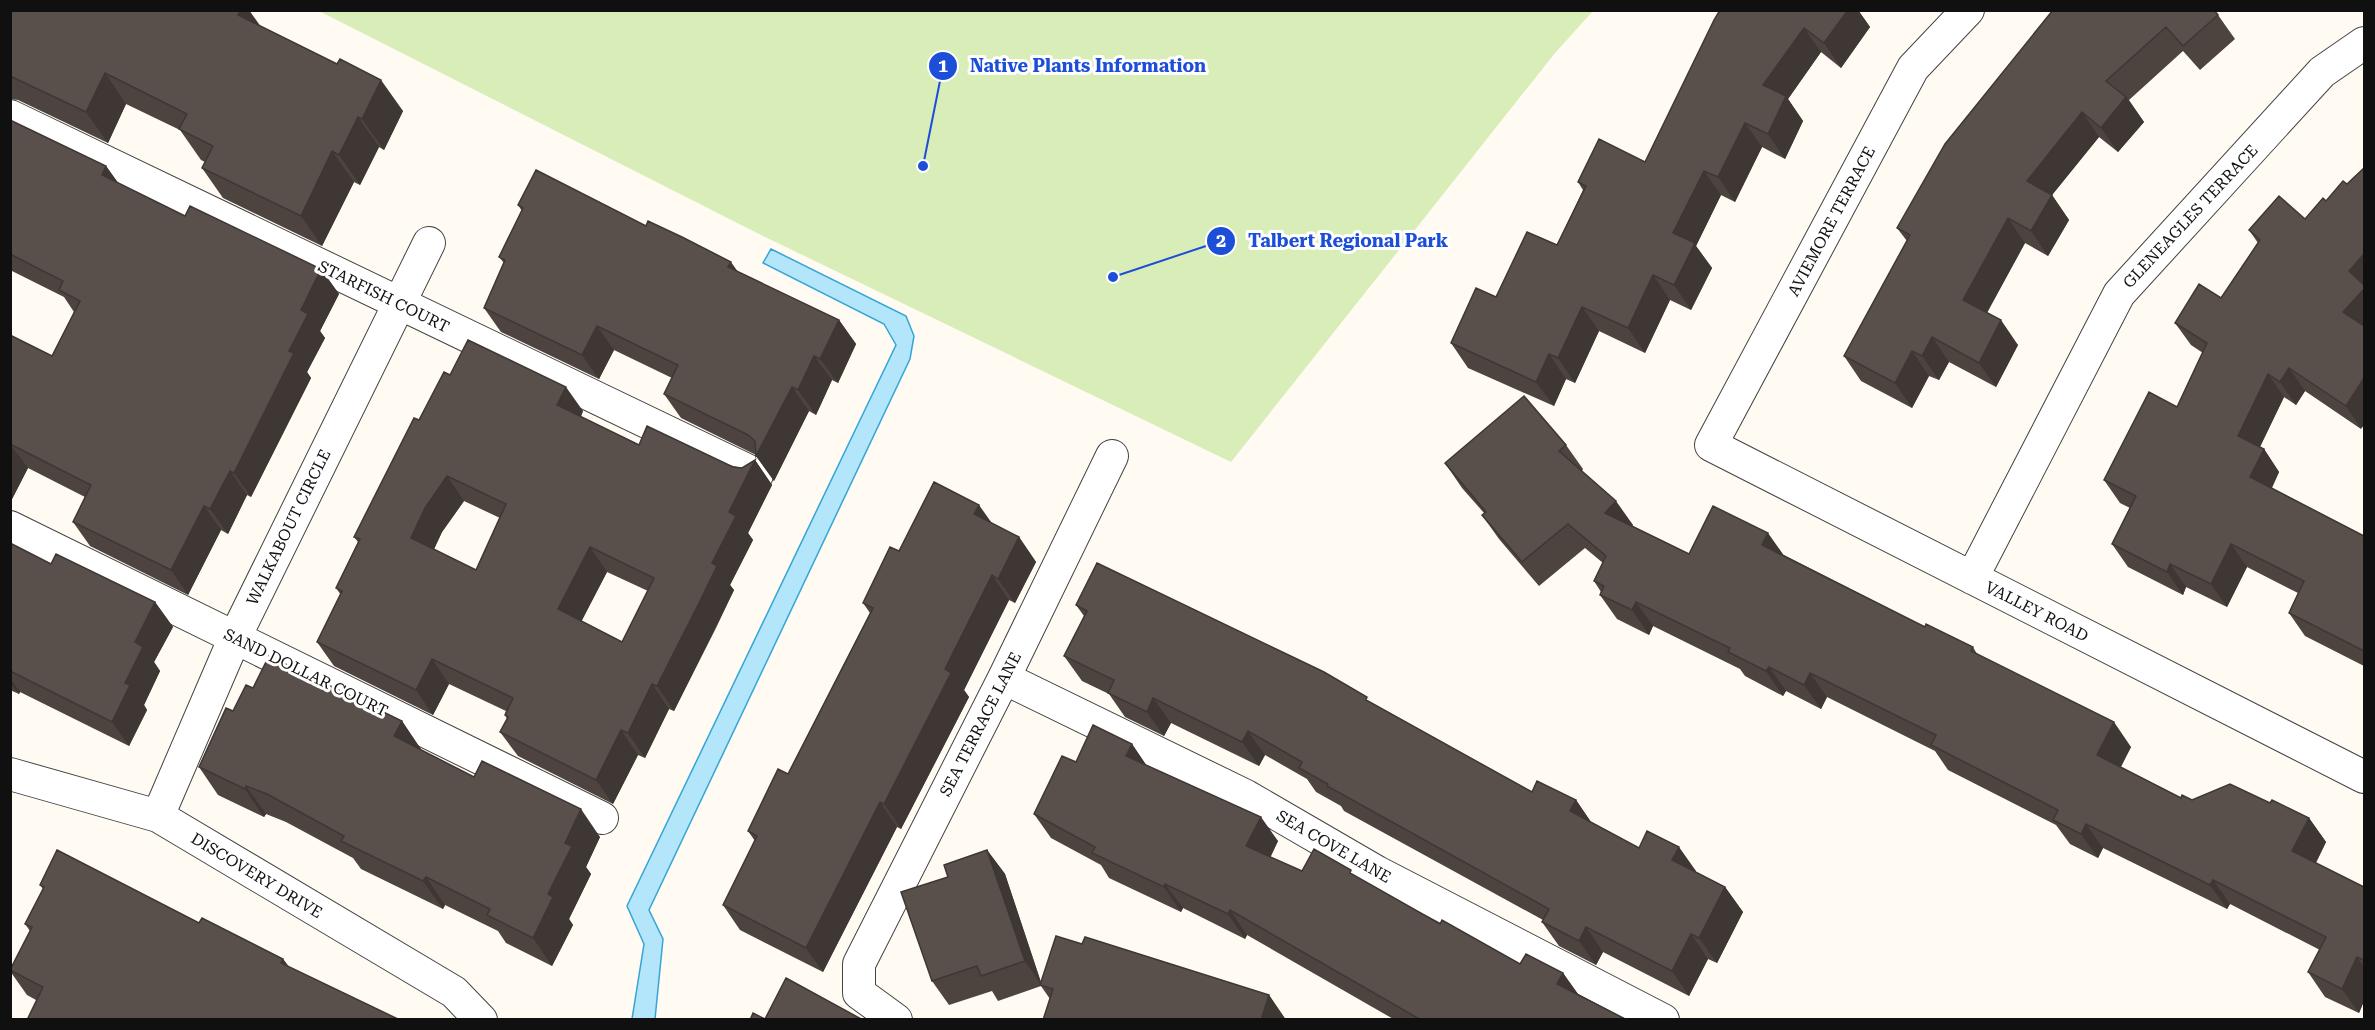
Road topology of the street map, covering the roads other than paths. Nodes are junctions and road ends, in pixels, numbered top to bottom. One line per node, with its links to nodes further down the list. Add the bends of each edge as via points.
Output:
1 (1968, 10): 6 (street, AVIEMORE TERRACE, via 1913,68)
2 (2364, 43): 10 (street, GLENEAGLES TERRACE, via 2322,72 2119,294)
3 (10, 116): 5 (street, STARFISH COURT)
4 (429, 243): 5 (street, WALKABOUT CIRCLE)
5 (398, 303): 8 (street, STARFISH COURT); 11 (street, WALKABOUT CIRCLE)
6 (1711, 445): 10 (street, VALLEY ROAD)
7 (1112, 456): 12 (street, SEA TERRACE LANE)
8 (757, 475)
9 (10, 526): 11 (street, SAND DOLLAR COURT)
10 (1972, 578): 14 (street, VALLEY ROAD)
11 (235, 637): 15 (street, WALKABOUT CIRCLE); 16 (street, SAND DOLLAR COURT)
12 (1004, 678): 18 (street, SEA TERRACE LANE, via 859,964 859,993); 19 (street, SEA COVE LANE, via 1246,796 1377,872)
13 (10, 774): 15 (street, DISCOVERY DRIVE)
14 (2364, 777)
15 (158, 816): 17 (street, DISCOVERY DRIVE, via 454,992)
16 (602, 818)
17 (481, 1020)
18 (896, 1020)
19 (1663, 1020)

